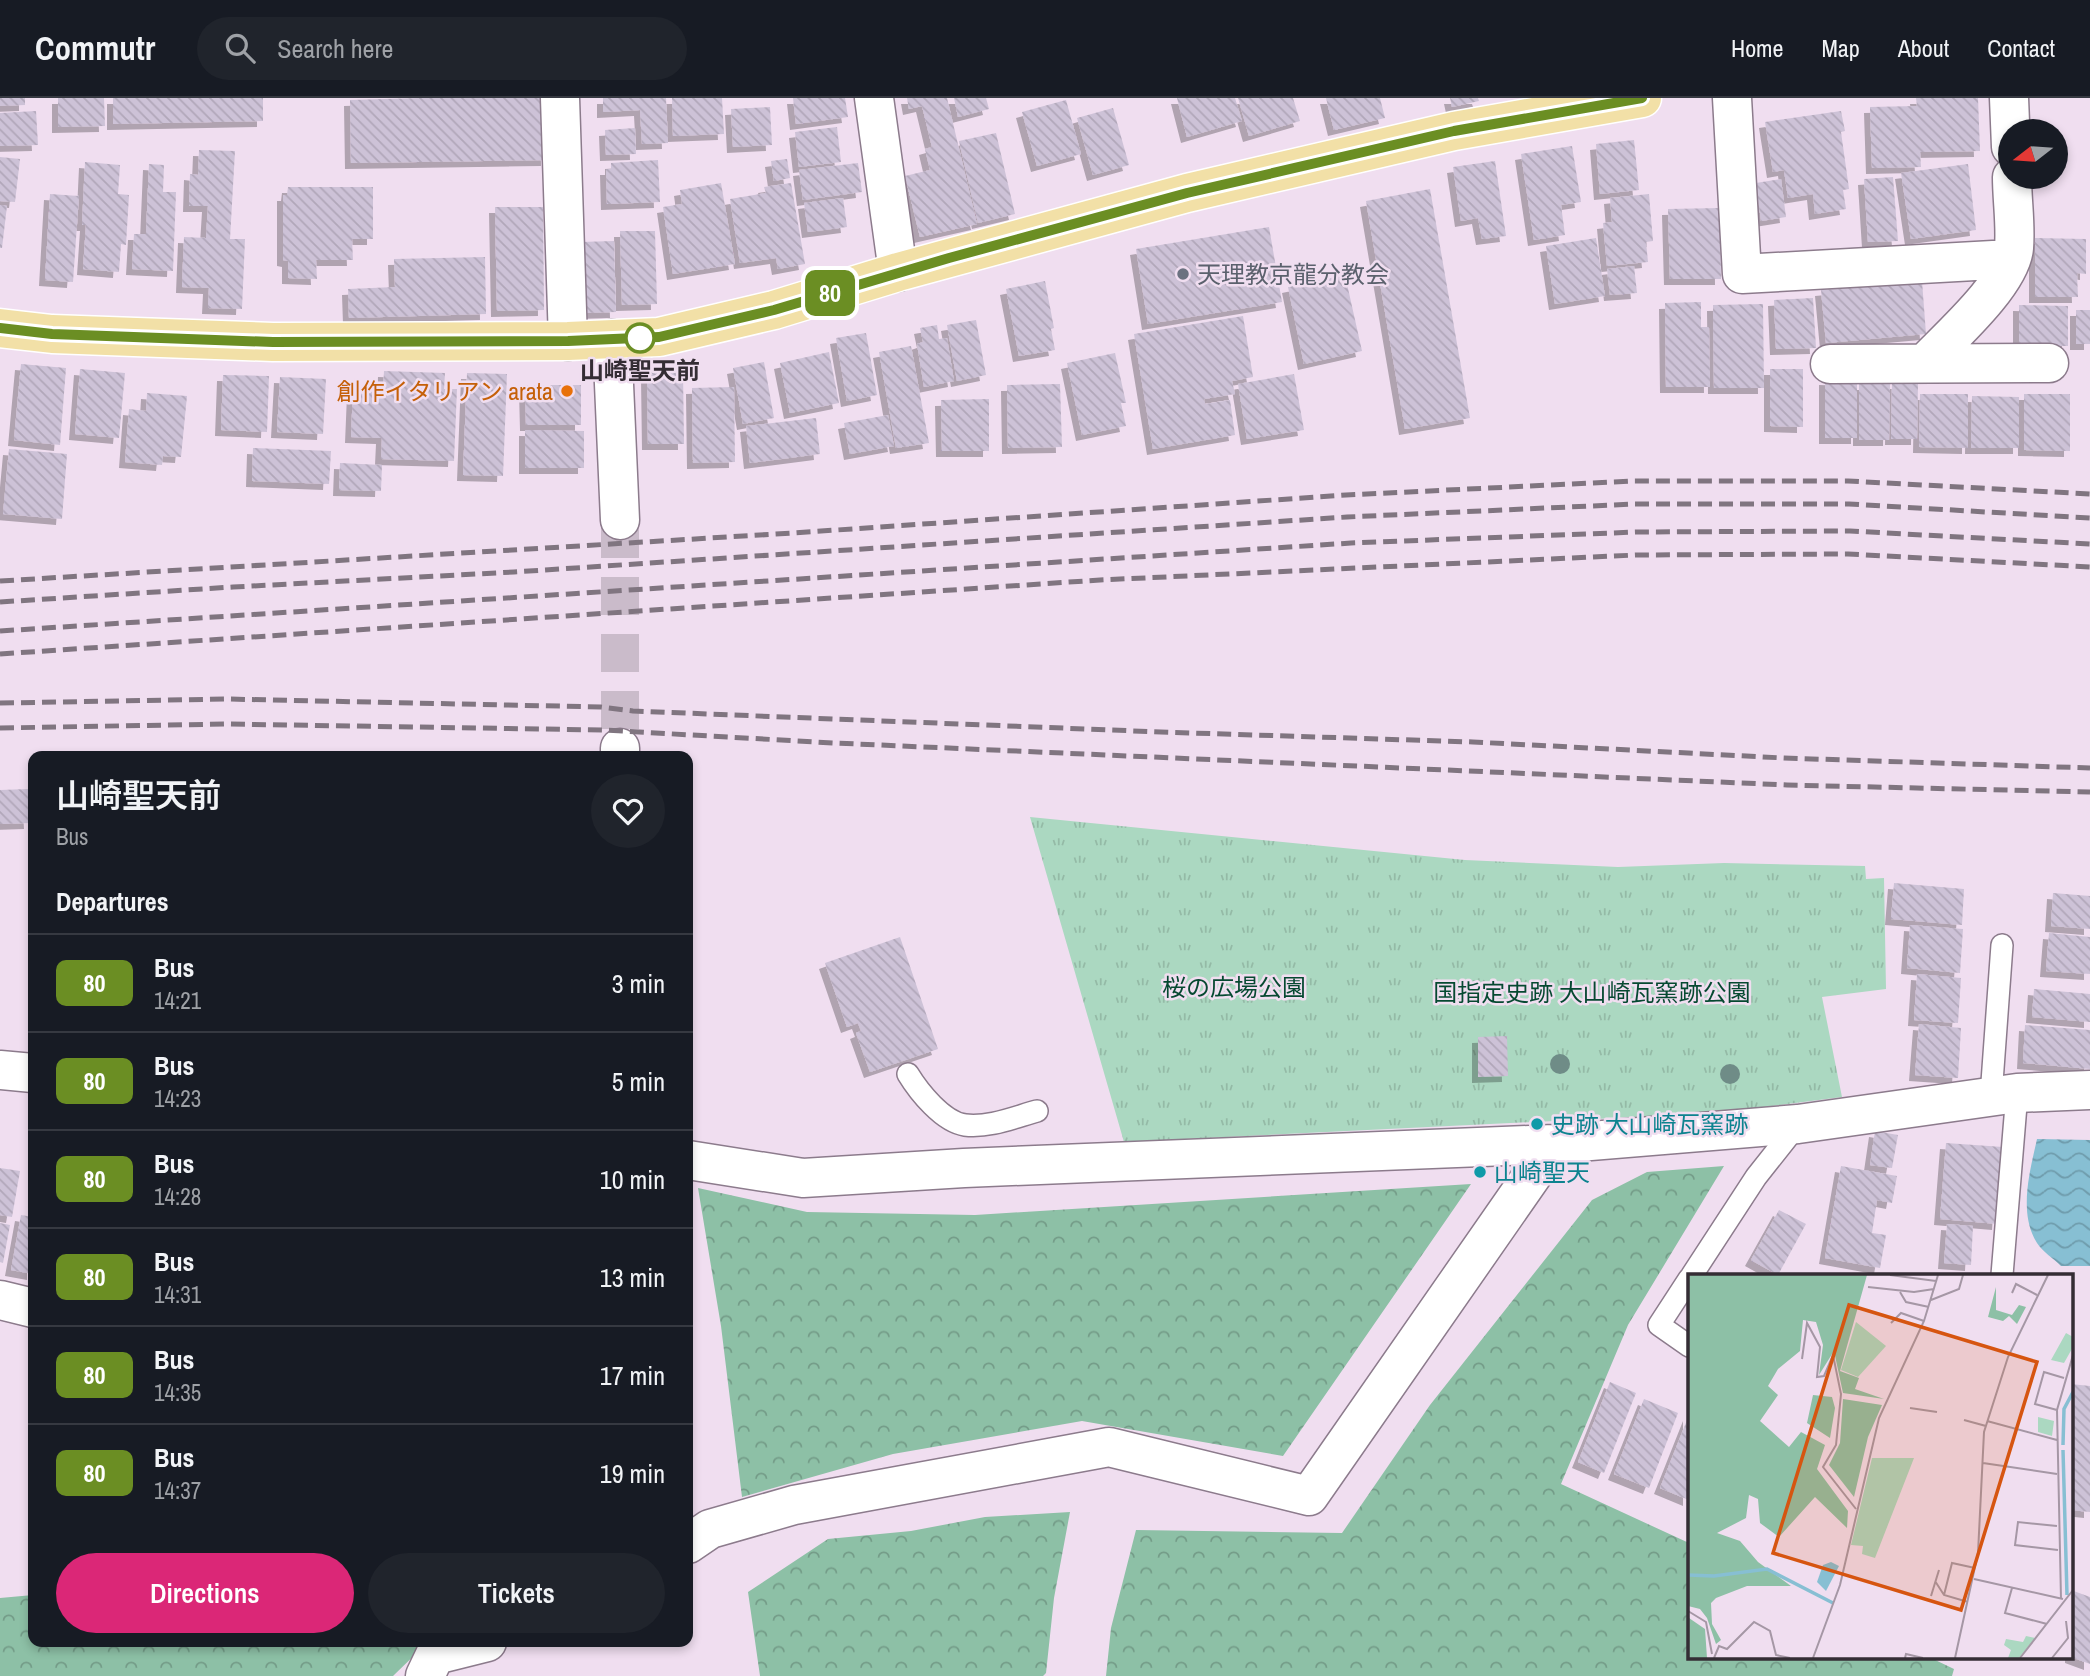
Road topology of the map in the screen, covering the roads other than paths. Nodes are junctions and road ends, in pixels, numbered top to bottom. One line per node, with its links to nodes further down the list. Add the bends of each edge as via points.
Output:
1 (560, 98): 12 (street)
2 (874, 98): 9 (street)
3 (1642, 98): 9 (main road, via 1454,131 1341,157)
4 (1732, 98): 8 (street, via 1742,274)
5 (2009, 98): 6 (street)
6 (2010, 119)
7 (2012, 189): 8 (street)
8 (2011, 259): 14 (street, via 1991,292)
9 (898, 272): 11 (main road, via 703,328 659,337)
10 (0, 328): 12 (main road, via 273,342)
11 (612, 339): 12 (main road); 16 (street)
12 (568, 341)
13 (1830, 363): 14 (street)
14 (1925, 363): 15 (street)
15 (2049, 363)
16 (620, 520)
17 (2002, 945): 22 (lane)
18 (0, 1070): 19 (street)
19 (28, 1073)
20 (908, 1074): 25 (lane, via 919,1093)
21 (2090, 1090): 22 (street)
22 (2004, 1095): 24 (street); 30 (lane)
23 (1037, 1111): 25 (lane)
24 (1798, 1124): 26 (street); 29 (lane, via 1756,1177)
25 (963, 1125): 28 (lane)
26 (1554, 1144): 28 (street); 35 (street, via 1309,1496 1109,1447 794,1505 710,1529)
27 (693, 1161): 28 (street, via 803,1178)
28 (964, 1168)
29 (1693, 1274)
30 (2002, 1274)
31 (1688, 1282): 34 (lane, via 1659,1325)
32 (0, 1300): 33 (street)
33 (28, 1307)
34 (1688, 1345)
35 (693, 1541)
36 (468, 1647): 37 (street, via 435,1655)
37 (425, 1676)

